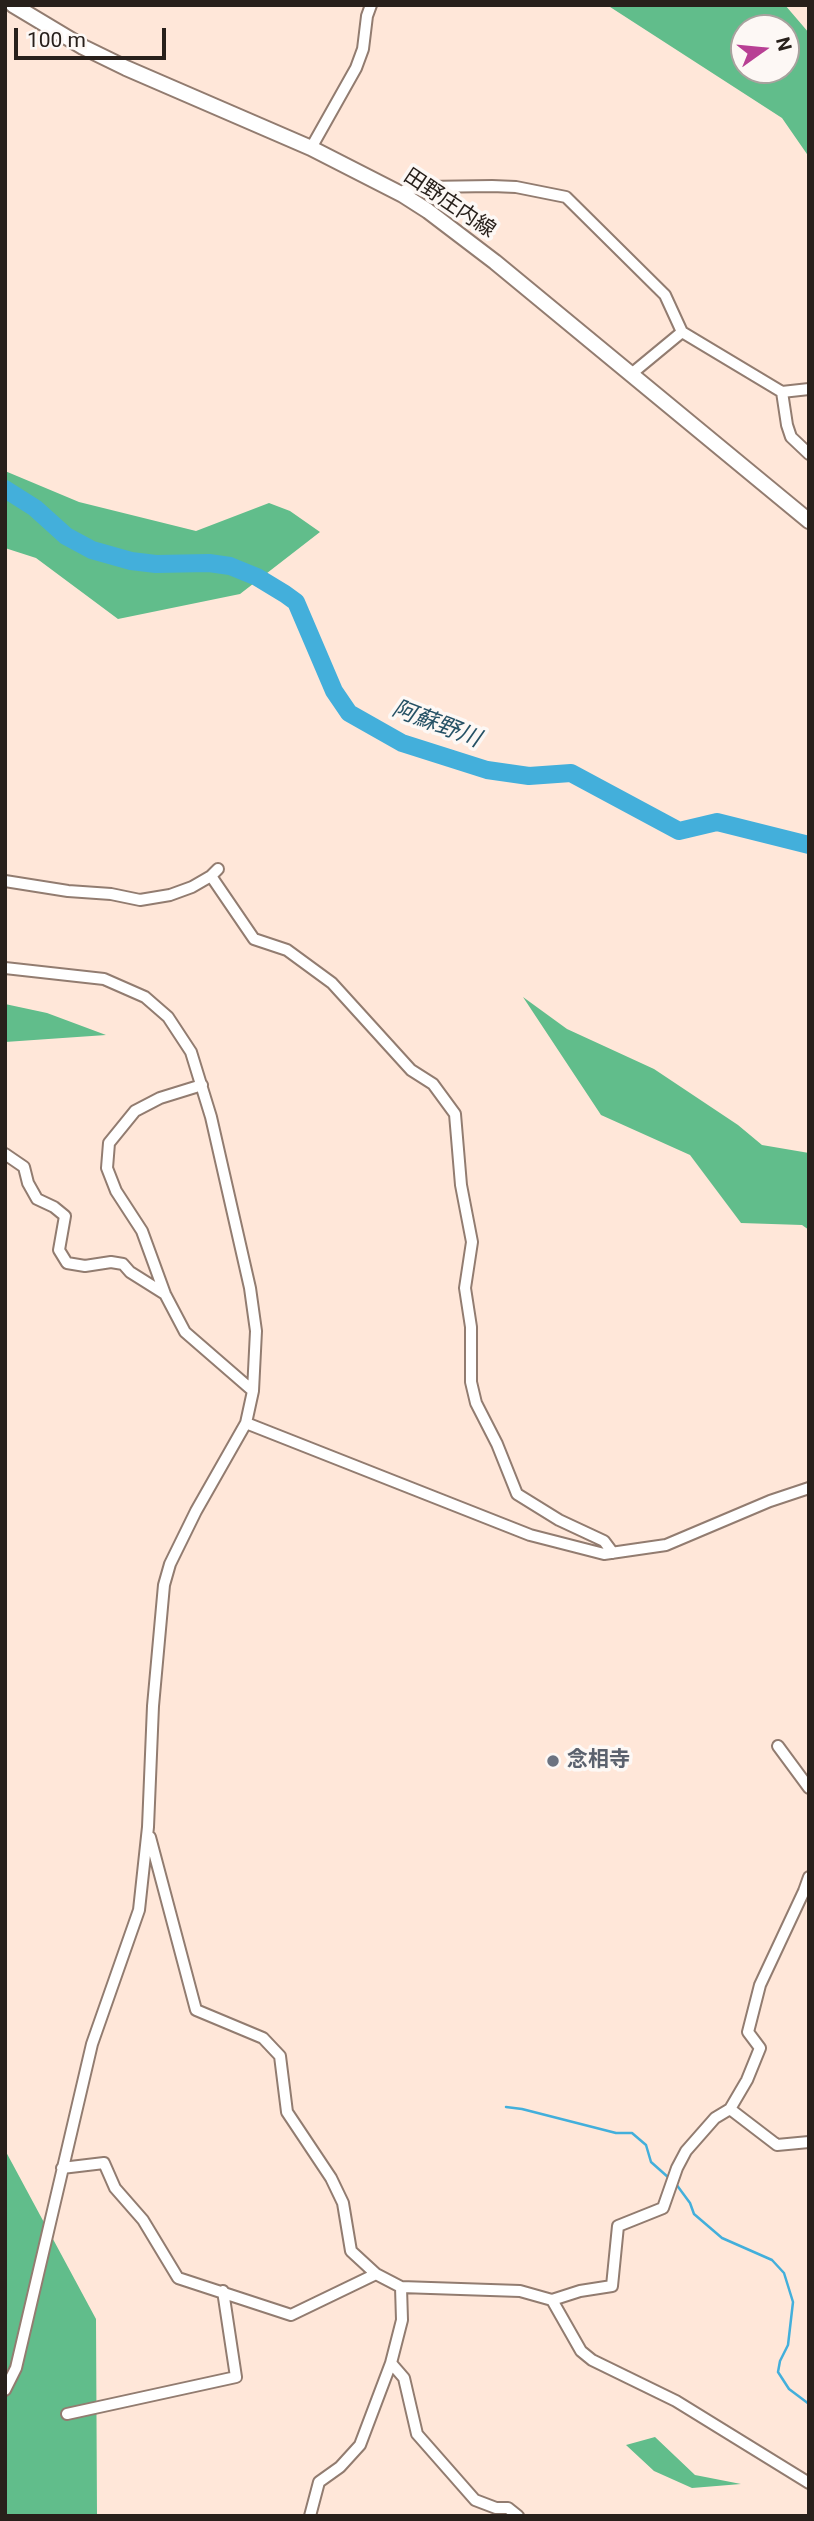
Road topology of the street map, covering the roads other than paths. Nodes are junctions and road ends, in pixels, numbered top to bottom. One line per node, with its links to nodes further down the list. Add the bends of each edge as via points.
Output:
1 (13, 5): 3 (main road, 田野庄内線, via 126,68)
2 (371, 5): 3 (street, via 356,68)
3 (311, 148): 4 (main road, 田野庄内線)
4 (403, 195): 5 (street, via 405,190 425,187 492,186 566,197 665,295); 6 (main road, 田野庄内線, via 461,234)
5 (682, 332): 6 (street); 8 (street)
6 (630, 375): 10 (main road, 田野庄内線)
7 (809, 389): 8 (street)
8 (782, 392): 9 (street, via 792,437)
9 (809, 454)
10 (809, 521)
11 (5, 881): 19 (street, via 140,900 192,887 214,872 254,939 287,950 332,984 411,1070 433,1084 455,1114 472,1242 465,1288 476,1403 517,1494 604,1541)
12 (5, 968): 13 (street, via 86,975 145,997 168,1017 191,1052)
13 (202, 1085): 15 (street, via 135,1111 109,1143 107,1168 142,1231); 16 (street, via 250,1288 256,1331)
14 (5, 1154): 15 (street, via 24,1167 37,1199 65,1216 59,1250 67,1263 123,1264)
15 (165, 1294): 16 (street, via 185,1332)
16 (253, 1391): 17 (street)
17 (246, 1423): 19 (street, via 530,1535); 22 (street, via 196,1511 164,1585)
18 (809, 1488): 19 (street, via 666,1545)
19 (613, 1553)
20 (778, 1746): 21 (street)
21 (809, 1788)
22 (148, 1827): 26 (street, via 139,1910 92,2044); 27 (street, via 196,2010 263,2038 280,2056 287,2112 343,2203 351,2251)
23 (809, 1877): 24 (street, via 760,1985 748,2032 760,2048)
24 (730, 2109): 25 (street, via 776,2145); 30 (street, via 715,2118 686,2151 663,2208 618,2226 612,2286)
25 (809, 2142)
26 (62, 2168): 29 (street, via 104,2163 115,2188 143,2220 178,2278); 32 (street, via 16,2368)
27 (376, 2274): 28 (street); 29 (street, via 291,2315)
28 (401, 2287): 30 (street, via 520,2291); 31 (street, via 402,2320)
29 (223, 2291): 33 (street, via 236,2377)
30 (552, 2300): 34 (street, via 581,2351 593,2360 676,2401)
31 (391, 2363): 35 (street, via 360,2445 319,2482); 36 (street, via 404,2378 417,2434 475,2500 508,2508)
32 (5, 2390)
33 (67, 2414)
34 (809, 2483)
35 (310, 2516)
36 (518, 2516)

